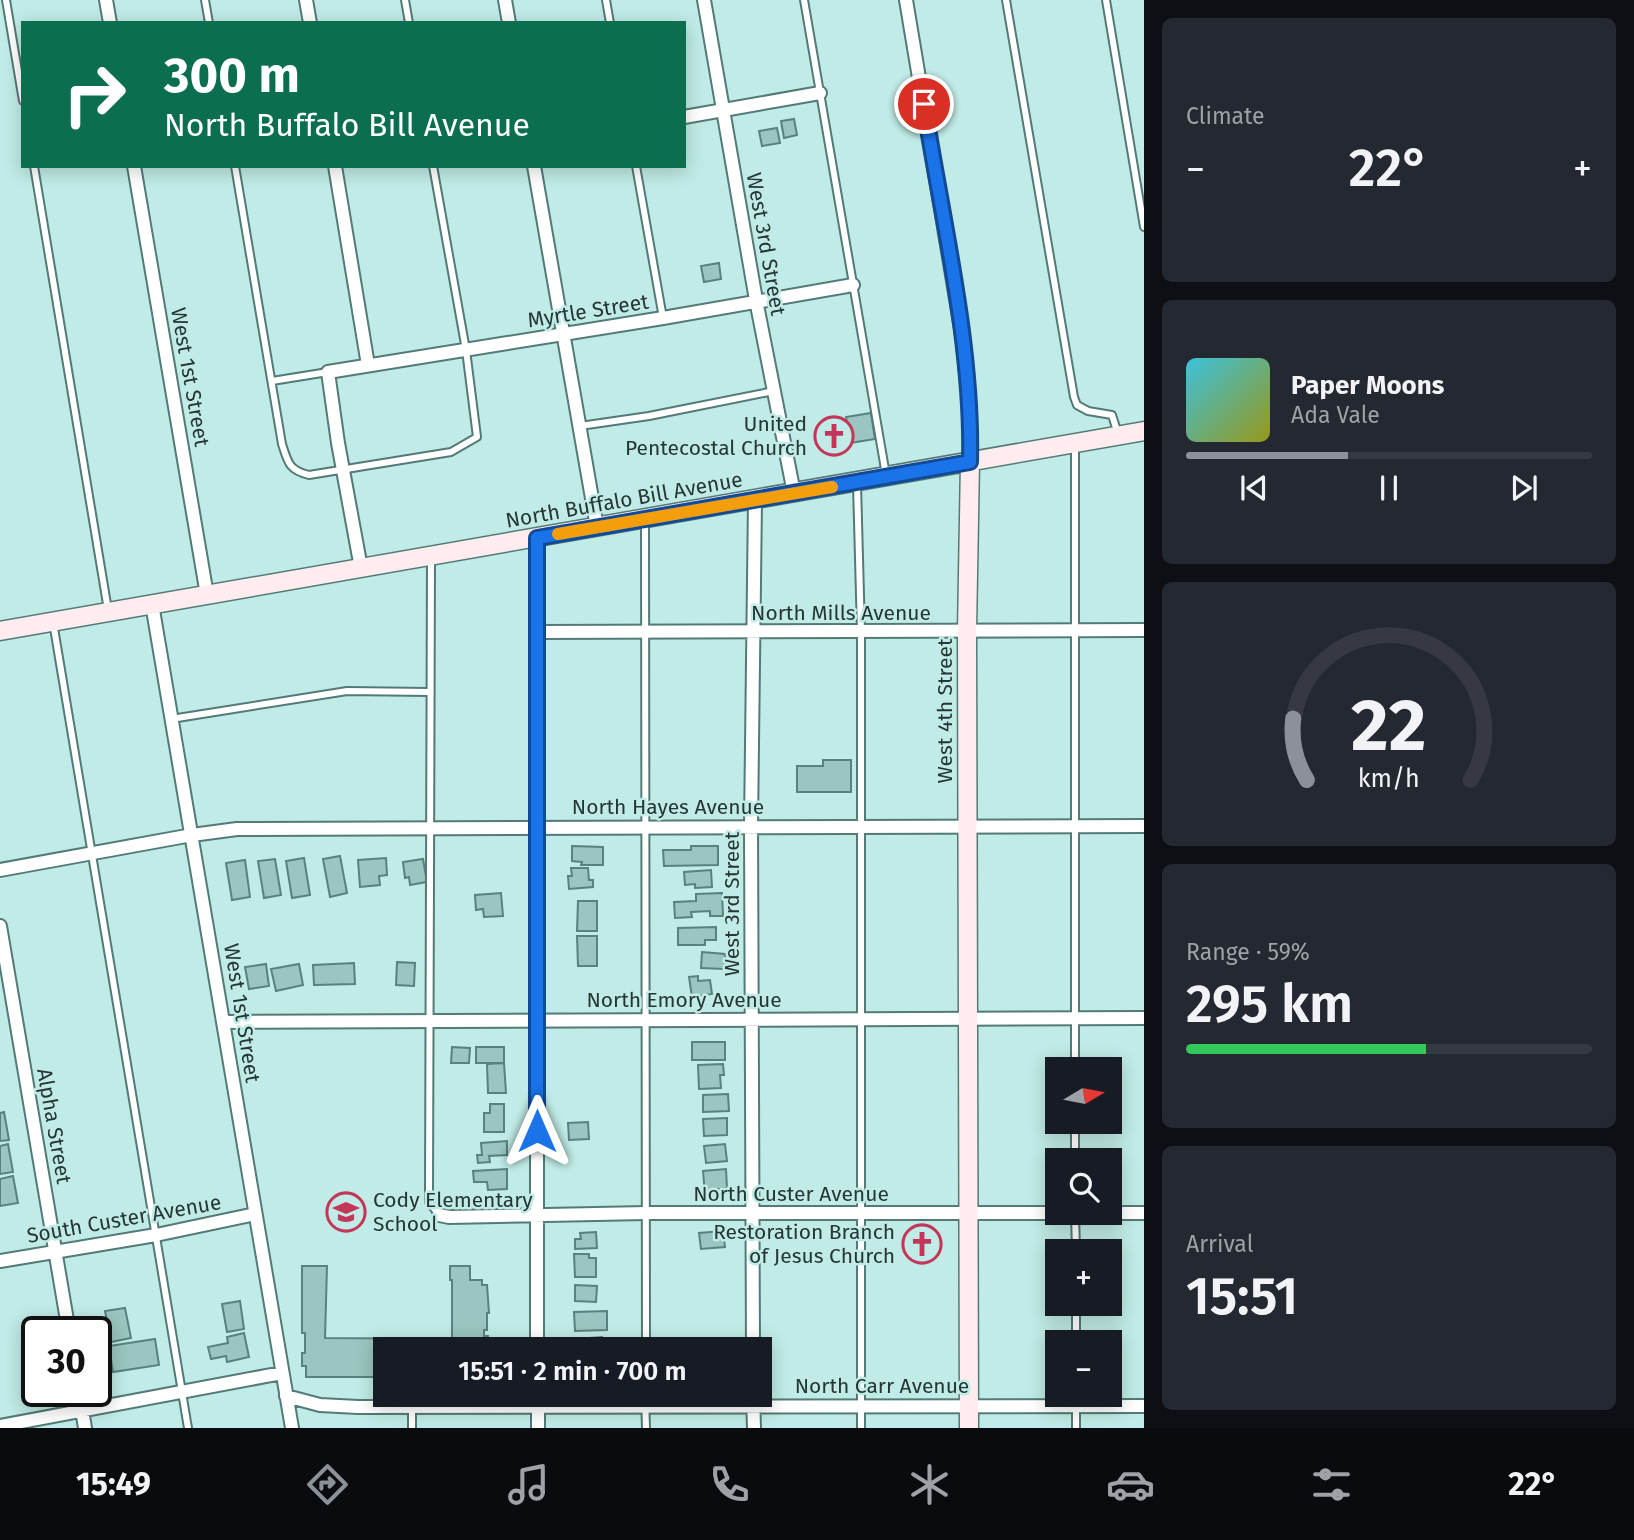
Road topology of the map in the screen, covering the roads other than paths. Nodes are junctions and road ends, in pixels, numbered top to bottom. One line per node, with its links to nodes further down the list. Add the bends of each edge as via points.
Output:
1 (6, 0): 19 (lane)
2 (106, 0): 13 (street)
3 (205, 0): 14 (lane)
4 (306, 0): 15 (street)
5 (405, 0): 16 (lane)
6 (505, 0): 17 (street)
7 (606, 0): 18 (lane)
8 (704, 0): 21 (street, West 3rd Street)
9 (804, 0): 20 (lane)
10 (906, 0): 44 (street, West 4th Street, via 962,335)
11 (1006, 0): 42 (lane, via 1074,397 1077,405 1088,411 1112,415)
12 (1106, 0): 30 (lane)
13 (110, 21)
14 (209, 21)
15 (310, 21)
16 (409, 21)
17 (509, 21)
18 (610, 21)
19 (21, 88)
20 (820, 93): 21 (street); 31 (lane)
21 (723, 110): 22 (street); 32 (street, West 3rd Street)
22 (686, 117)
23 (34, 168): 57 (lane)
24 (135, 168): 55 (street, West 1st Street)
25 (235, 168): 38 (lane)
26 (335, 168): 36 (street)
27 (433, 168): 35 (lane)
28 (534, 168): 34 (street)
29 (636, 168): 33 (lane)
30 (1144, 227)
31 (853, 285): 32 (street, Myrtle Street); 46 (lane)
32 (756, 300): 33 (street, Myrtle Street); 39 (street, West 3rd Street)
33 (663, 318): 34 (street, Myrtle Street)
34 (563, 335): 35 (street, Myrtle Street); 40 (street)
35 (466, 350): 36 (street, Myrtle Street); 45 (lane, via 477,437 452,452)
36 (368, 365): 37 (street, Myrtle Street)
37 (328, 372): 38 (lane); 45 (street)
38 (272, 381): 45 (lane, via 289,464 310,475)
39 (774, 391): 40 (lane); 48 (street, West 3rd Street)
40 (579, 426): 51 (street)
41 (1144, 431): 42 (main road, North Buffalo Bill Avenue)
42 (1119, 436): 43 (main road, North Buffalo Bill Avenue)
43 (1075, 443): 44 (main road, North Buffalo Bill Avenue); 62 (lane)
44 (970, 462): 46 (main road, North Buffalo Bill Avenue); 61 (main road, West 4th Street)
45 (343, 471): 54 (street)
46 (886, 477): 47 (main road, North Buffalo Bill Avenue)
47 (857, 482): 48 (main road, North Buffalo Bill Avenue); 66 (lane)
48 (794, 494): 49 (main road, North Buffalo Bill Avenue)
49 (755, 500): 50 (main road, North Buffalo Bill Avenue); 65 (street, West 3rd Street)
50 (645, 519): 51 (main road, North Buffalo Bill Avenue); 64 (lane)
51 (597, 527): 52 (main road, North Buffalo Bill Avenue)
52 (537, 538): 53 (main road, North Buffalo Bill Avenue); 63 (street)
53 (431, 556): 54 (main road, North Buffalo Bill Avenue); 67 (lane)
54 (361, 568): 55 (main road, North Buffalo Bill Avenue)
55 (207, 595): 56 (main road, North Buffalo Bill Avenue)
56 (152, 604): 57 (main road, North Buffalo Bill Avenue); 68 (street, West 1st Street)
57 (108, 612): 58 (main road, North Buffalo Bill Avenue)
58 (53, 621): 60 (main road, North Buffalo Bill Avenue); 78 (lane)
59 (1144, 630): 62 (street, North Mills Avenue)
60 (0, 631)
61 (967, 631): 62 (street, North Mills Avenue); 66 (street, North Mills Avenue); 71 (main road, West 4th Street)
62 (1075, 631): 72 (lane)
63 (537, 632): 64 (street, North Mills Avenue); 75 (street)
64 (645, 632): 65 (street, North Mills Avenue); 76 (lane)
65 (752, 632): 66 (street, North Mills Avenue); 69 (street, West 3rd Street)
66 (861, 632): 70 (lane)
67 (429, 692): 68 (lane, via 347,691); 74 (lane)
68 (171, 719): 77 (street, West 1st Street)
69 (751, 826): 70 (street, North Hayes Avenue); 76 (street, North Hayes Avenue); 83 (street, West 3rd Street)
70 (861, 826): 71 (street, North Hayes Avenue); 84 (lane)
71 (968, 826): 72 (street, North Hayes Avenue); 85 (main road, West 4th Street)
72 (1075, 826): 73 (street, North Hayes Avenue); 81 (lane)
73 (1144, 826)
74 (431, 827): 75 (street, North Hayes Avenue); 77 (street, North Hayes Avenue, via 237,829); 88 (lane)
75 (537, 827): 76 (street, North Hayes Avenue); 86 (street)
76 (646, 827): 87 (lane)
77 (192, 835): 78 (street, North Hayes Avenue); 89 (street, West 1st Street)
78 (92, 853): 79 (street, North Hayes Avenue); 101 (lane)
79 (0, 870)
80 (0, 926): 102 (street, Alpha Street)
81 (1075, 1018): 82 (street, North Emory Avenue); 85 (street, North Emory Avenue); 90 (lane)
82 (1144, 1018)
83 (752, 1019): 84 (street, North Emory Avenue); 87 (street, North Emory Avenue); 98 (street, West 3rd Street)
84 (861, 1019): 85 (street, North Emory Avenue); 99 (lane)
85 (968, 1019): 92 (main road, West 4th Street)
86 (537, 1020): 87 (street, North Emory Avenue); 88 (street, North Emory Avenue); 97 (street)
87 (646, 1020): 91 (lane)
88 (429, 1021): 89 (street, North Emory Avenue); 100 (lane, via 429,1202)
89 (224, 1022): 96 (street, West 1st Street)
90 (1075, 1057)
91 (646, 1213): 97 (street, North Custer Avenue); 98 (street, North Custer Avenue); 106 (lane)
92 (969, 1213): 93 (street, North Custer Avenue); 99 (street, North Custer Avenue); 116 (main road, West 4th Street)
93 (1045, 1213)
94 (1122, 1213): 95 (street, North Custer Avenue)
95 (1144, 1213)
96 (255, 1214): 101 (street, South Custer Avenue); 108 (street, West 1st Street)
97 (537, 1214): 100 (street, North Custer Avenue); 105 (street)
98 (752, 1214): 99 (street, North Custer Avenue); 107 (street, West 3rd Street)
99 (861, 1214): 115 (lane)
100 (439, 1215)
101 (156, 1235): 102 (street, South Custer Avenue); 109 (lane)
102 (55, 1251): 103 (street, South Custer Avenue); 104 (street, Alpha Street)
103 (0, 1261)
104 (66, 1316)
105 (537, 1337)
106 (646, 1337)
107 (753, 1337)
108 (282, 1373): 109 (street); 110 (street, West 1st Street)
109 (181, 1392): 124 (street); 128 (lane)
110 (286, 1396): 114 (street, North Carr Avenue, via 320,1405); 129 (street, West 1st Street)
111 (772, 1401): 115 (street, North Carr Avenue)
112 (1045, 1402): 116 (street, North Carr Avenue)
113 (1122, 1404): 117 (street, North Carr Avenue)
114 (373, 1405)
115 (861, 1405): 116 (street, North Carr Avenue); 134 (lane)
116 (969, 1406): 135 (main road, West 4th Street)
117 (1144, 1406)
118 (82, 1407): 124 (street)
119 (412, 1407): 130 (lane)
120 (538, 1407): 131 (street)
121 (645, 1407): 132 (lane)
122 (753, 1407): 133 (street)
123 (1076, 1407): 136 (lane)
124 (83, 1411): 125 (street); 127 (street)
125 (30, 1424): 126 (street)
126 (0, 1426)
127 (85, 1428)
128 (188, 1428)
129 (292, 1428)
130 (412, 1428)
131 (538, 1428)
132 (646, 1428)
133 (754, 1428)
134 (862, 1428)
135 (969, 1428)
136 (1076, 1428)

